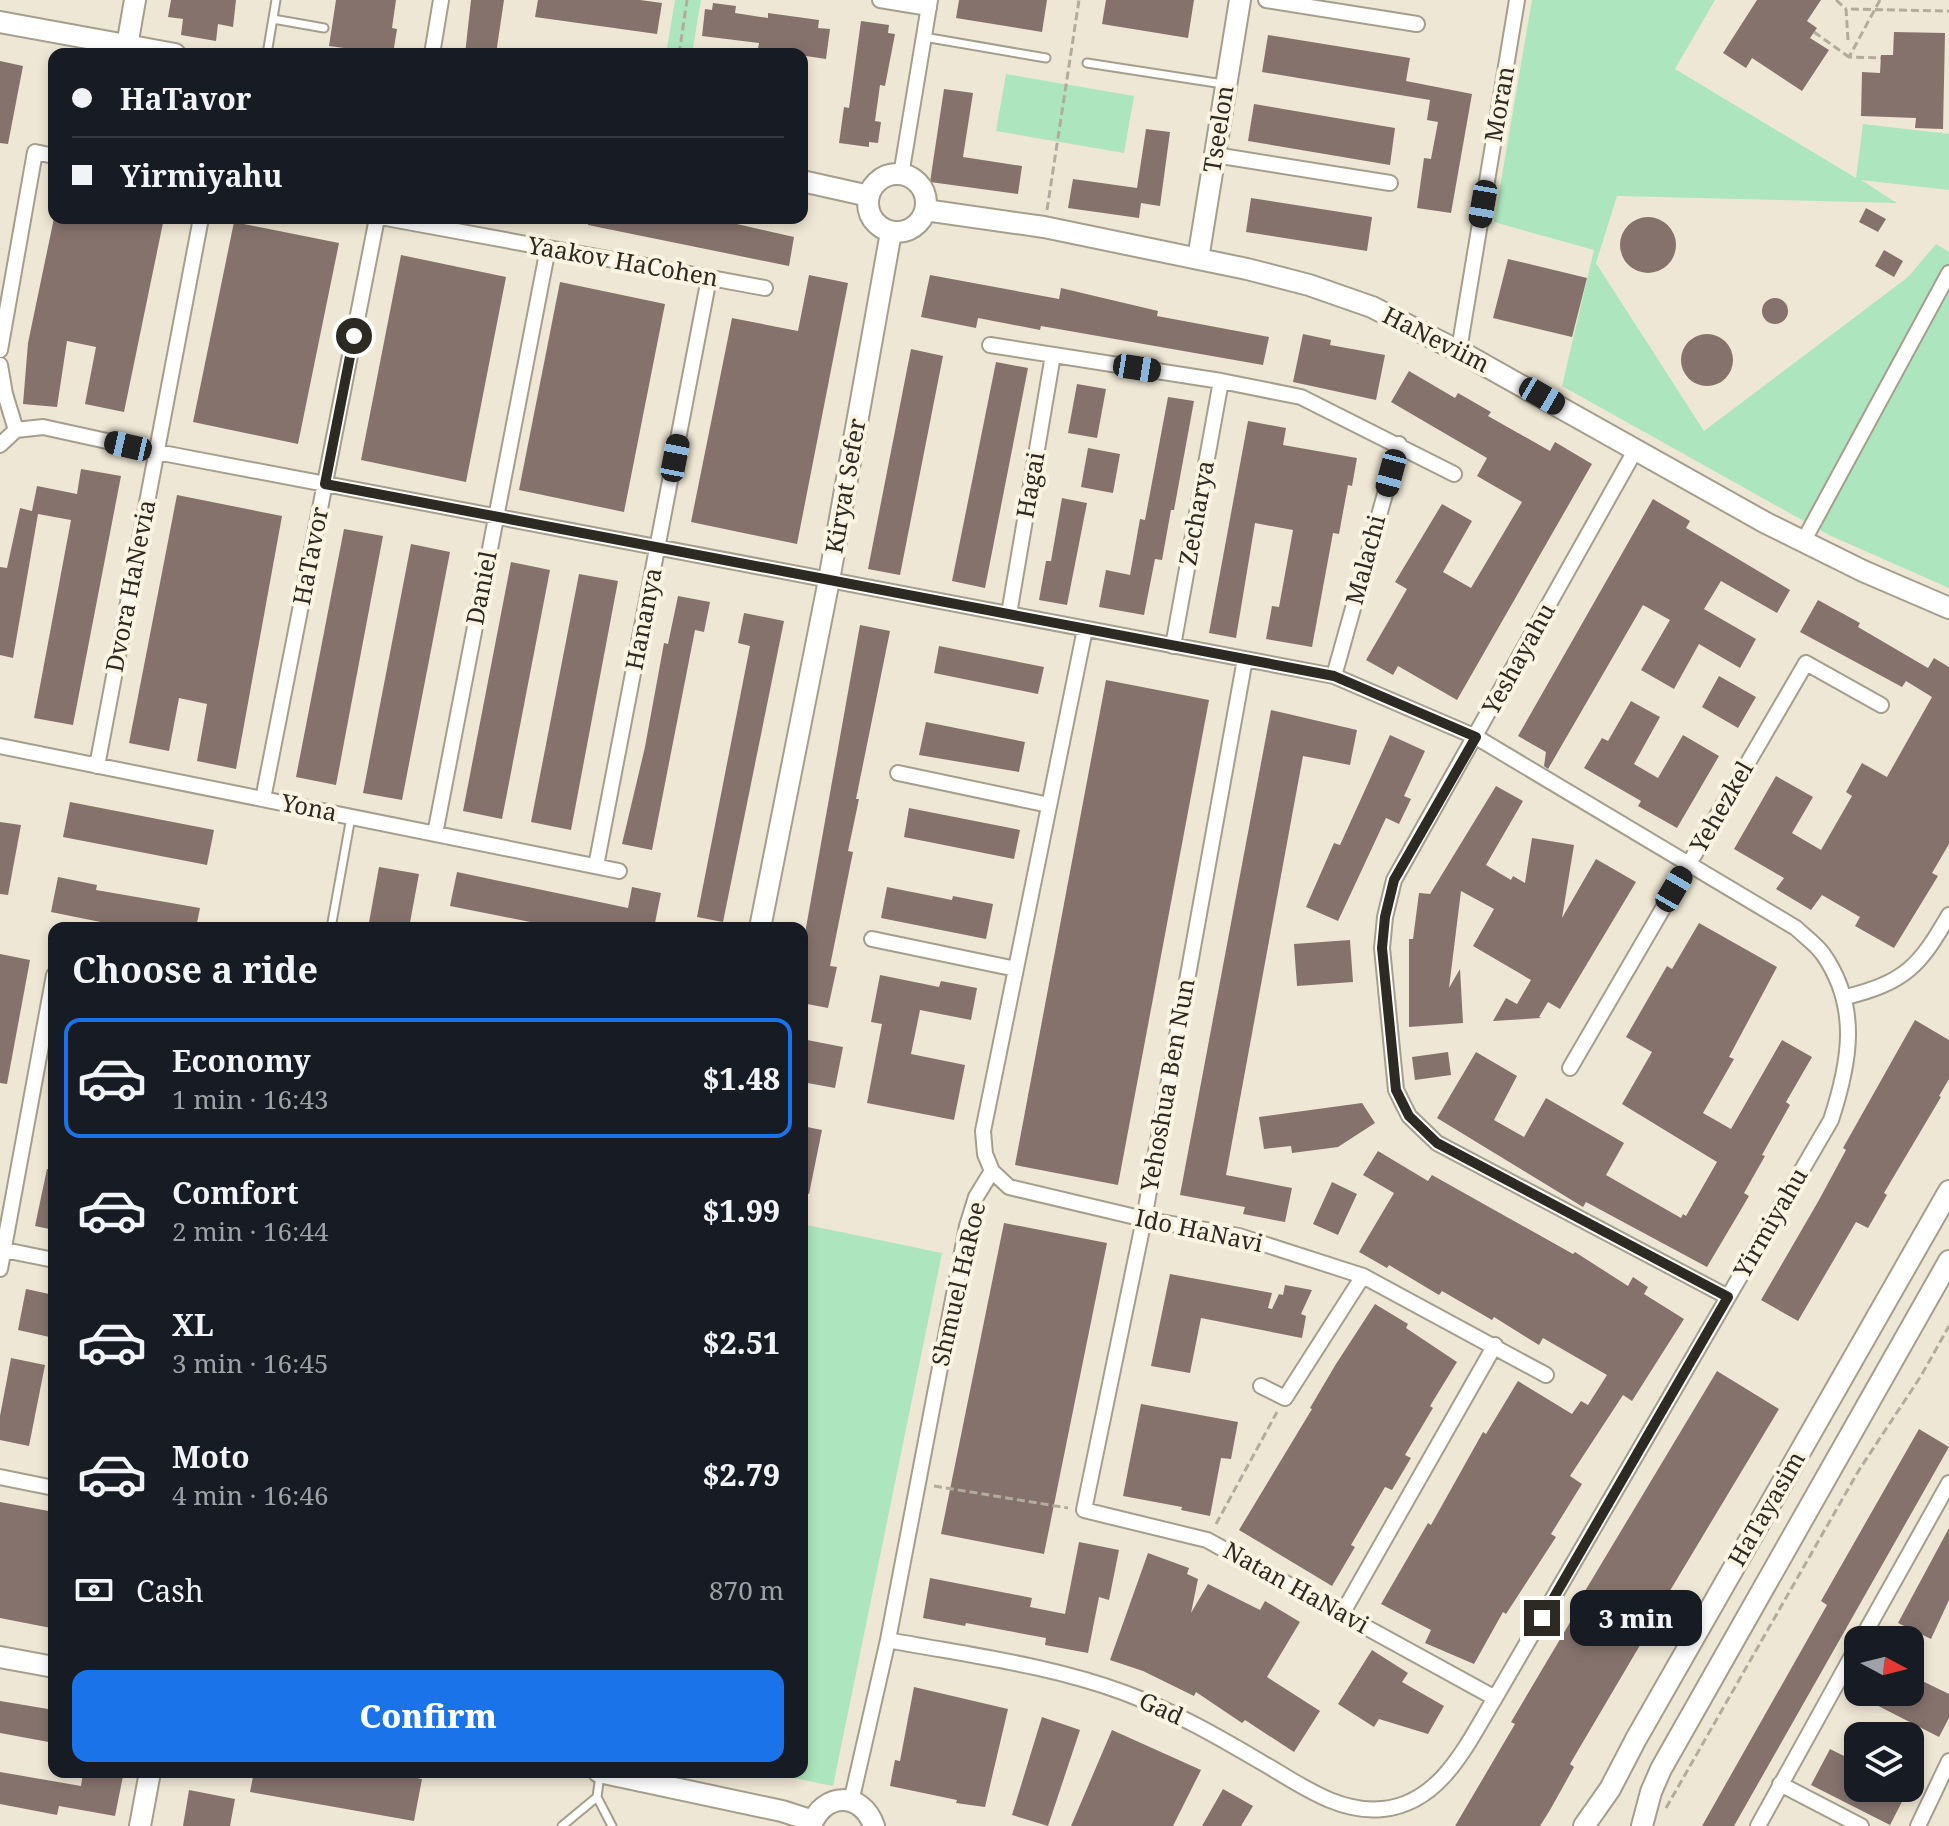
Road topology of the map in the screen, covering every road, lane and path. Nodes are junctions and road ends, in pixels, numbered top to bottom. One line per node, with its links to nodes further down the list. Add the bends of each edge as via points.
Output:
1 (135, 0): 23 (street)
2 (276, 0): 16 (lane)
3 (441, 0): 26 (street)
4 (687, 0): 27 (path)
5 (880, 0): 12 (street)
6 (1079, 0): 43 (path)
7 (1240, 0): 32 (street, Tseelon)
8 (1266, 0): 18 (street)
9 (1517, 0): 53 (street, Moran)
10 (1836, 0): 13 (path)
11 (1880, 0): 14 (path)
12 (929, 4): 21 (street)
13 (1846, 9): 14 (path); 22 (path)
14 (1875, 10): 15 (path); 28 (path)
15 (1949, 11)
16 (273, 19): 19 (lane); 25 (lane)
17 (0, 22): 23 (street)
18 (1417, 24)
19 (324, 28)
20 (1814, 32): 28 (path)
21 (924, 37): 29 (lane); 35 (street)
22 (1848, 40)
23 (127, 46): 24 (street)
24 (139, 48)
25 (268, 48)
26 (433, 48)
27 (680, 48)
28 (1849, 57): 30 (path)
29 (1046, 58)
30 (1881, 58)
31 (1087, 63): 32 (lane)
32 (1227, 85): 34 (street, Tseelon)
33 (48, 155): 50 (street, via 35,152)
34 (1215, 155): 37 (street); 46 (street, Tseelon)
35 (901, 175): 38 (street, via 884,177); 39 (street, via 918,183)
36 (808, 182): 38 (street)
37 (1390, 183)
38 (869, 196): 44 (street, via 873,219)
39 (925, 210): 43 (street, HaNeviim); 44 (street, via 916,225)
40 (200, 224): 61 (street, Dvora HaNevia)
41 (376, 224): 63 (street, HaTavor)
42 (418, 224): 45 (street, Yaakov HaCohen)
43 (1044, 227): 46 (street, HaNeviim)
44 (891, 232): 67 (street, Kiryat Sefer)
45 (548, 248): 48 (street, Yaakov HaCohen); 64 (street, Daniel)
46 (1198, 259): 53 (street, HaNeviim, via 1341,295)
47 (1949, 273): 65 (street)
48 (709, 278): 49 (street, Yaakov HaCohen); 66 (street, Hananya)
49 (765, 288)
50 (4, 295): 52 (street)
51 (990, 345): 54 (street)
52 (0, 350)
53 (1459, 350): 60 (street, HaNeviim)
54 (1053, 355): 56 (street); 69 (street, Hagai)
55 (0, 365): 57 (street)
56 (1221, 381): 58 (street, via 1301,397); 71 (street, Zecharya)
57 (16, 430): 59 (street); 61 (street, Yirmiyahu, via 43,427)
58 (1399, 444): 62 (street); 73 (street, Malachi)
59 (0, 445)
60 (1636, 449): 65 (street, HaNeviim); 75 (street, Yeshayahu)
61 (157, 452): 63 (street, Yirmiyahu); 77 (street, Dvora HaNevia)
62 (1454, 474)
63 (325, 484): 64 (street, Yirmiyahu); 79 (street, HaTavor)
64 (496, 517): 66 (street, Yirmiyahu); 82 (street, Daniel)
65 (1803, 542): 68 (street, HaNeviim)
66 (657, 547): 67 (street, Yirmiyahu); 84 (street, Hananya)
67 (829, 580): 69 (street, Yirmiyahu); 88 (street, Kiryat Sefer)
68 (1949, 608)
69 (1009, 614): 70 (street, Yirmiyahu)
70 (1085, 629): 71 (street, Yirmiyahu); 80 (street, Shmuel HaRoe)
71 (1173, 646): 72 (street, Yirmiyahu)
72 (1245, 659): 73 (street, Yirmiyahu); 96 (street, Yehoshua Ben Nun)
73 (1334, 676): 75 (street, Yirmiyahu)
74 (1881, 705): 83 (street, Yehezkel, via 1806,663)
75 (1476, 737): 83 (street, Yirmiyahu); 102 (street, Yeshayahu, via 1394,880 1385,917 1382,948 1396,1090 1409,1116 1437,1143)
76 (0, 746): 77 (street, Yona)
77 (97, 766): 79 (street, Yona)
78 (898, 773): 80 (street)
79 (263, 799): 81 (street, Yona)
80 (1049, 805): 90 (street, Shmuel HaRoe)
81 (351, 817): 82 (street, Yona); 87 (lane)
82 (435, 834): 84 (street, Yona)
83 (1689, 863): 91 (street, Yirmiyahu, via 1796,928 1822,953); 93 (street, Yehezkel)
84 (596, 866): 85 (street, Yona)
85 (619, 871)
86 (1949, 915): 91 (street, via 1928,951 1903,976)
87 (332, 922)
88 (761, 922)
89 (872, 939): 90 (street)
90 (1016, 969): 94 (street, Shmuel HaRoe, via 983,1131)
91 (1846, 997): 102 (street, Yirmiyahu, via 1843,1084 1831,1120)
92 (48, 1007): 97 (street)
93 (1570, 1068)
94 (992, 1171): 96 (street, Ido HaNavi, via 1009,1187); 109 (street, Shmuel HaRoe, via 967,1226)
95 (1949, 1191): 135 (street, HaTayasim, via 1610,1789)
96 (1144, 1219): 101 (street, Ido HaNavi, via 1239,1236); 112 (street, Yehoshua Ben Nun)
97 (2, 1249): 98 (street); 100 (street)
98 (48, 1259)
99 (1949, 1261): 129 (street, HaTayasim, via 1661,1769)
100 (0, 1269)
101 (1363, 1276): 104 (street, Ido HaNavi); 107 (street)
102 (1728, 1297): 120 (street, Yirmiyahu)
103 (1949, 1326): 129 (path, via 1859,1470 1668,1808)
104 (1495, 1345): 105 (street, Ido HaNavi); 114 (street)
105 (1546, 1375)
106 (1261, 1386): 107 (street)
107 (1285, 1398): 113 (path)
108 (0, 1477): 111 (street)
109 (918, 1483): 112 (path); 116 (street, Shmuel HaRoe)
110 (1949, 1483): 115 (street)
111 (48, 1487)
112 (1084, 1510): 113 (street, Natan HaNavi)
113 (1207, 1540): 114 (street, Natan HaNavi)
114 (1342, 1614): 120 (street, Natan HaNavi)
115 (1868, 1626)
116 (888, 1640): 127 (street, Gad, via 1059,1672 1125,1693 1189,1721 1327,1800 1383,1809); 128 (street, Shmuel HaRoe)
117 (0, 1657): 118 (street)
118 (48, 1666)
119 (1844, 1669): 125 (street)
120 (1495, 1698): 127 (street, Yirmiyahu, via 1449,1771)
121 (1949, 1761): 138 (street)
122 (149, 1778): 131 (street)
123 (599, 1778): 126 (lane)
124 (628, 1778): 130 (street, via 782,1811)
125 (1780, 1784): 136 (street); 137 (street)
126 (597, 1797): 132 (lane); 133 (lane)
127 (1418, 1799)
128 (851, 1802): 130 (street, via 834,1801); 134 (street, via 868,1812)
129 (1644, 1817)
130 (812, 1823)
131 (140, 1826)
132 (562, 1826)
133 (612, 1826)
134 (874, 1826)
135 (1584, 1826)
136 (1758, 1826)
137 (1861, 1826)
138 (1918, 1826)

